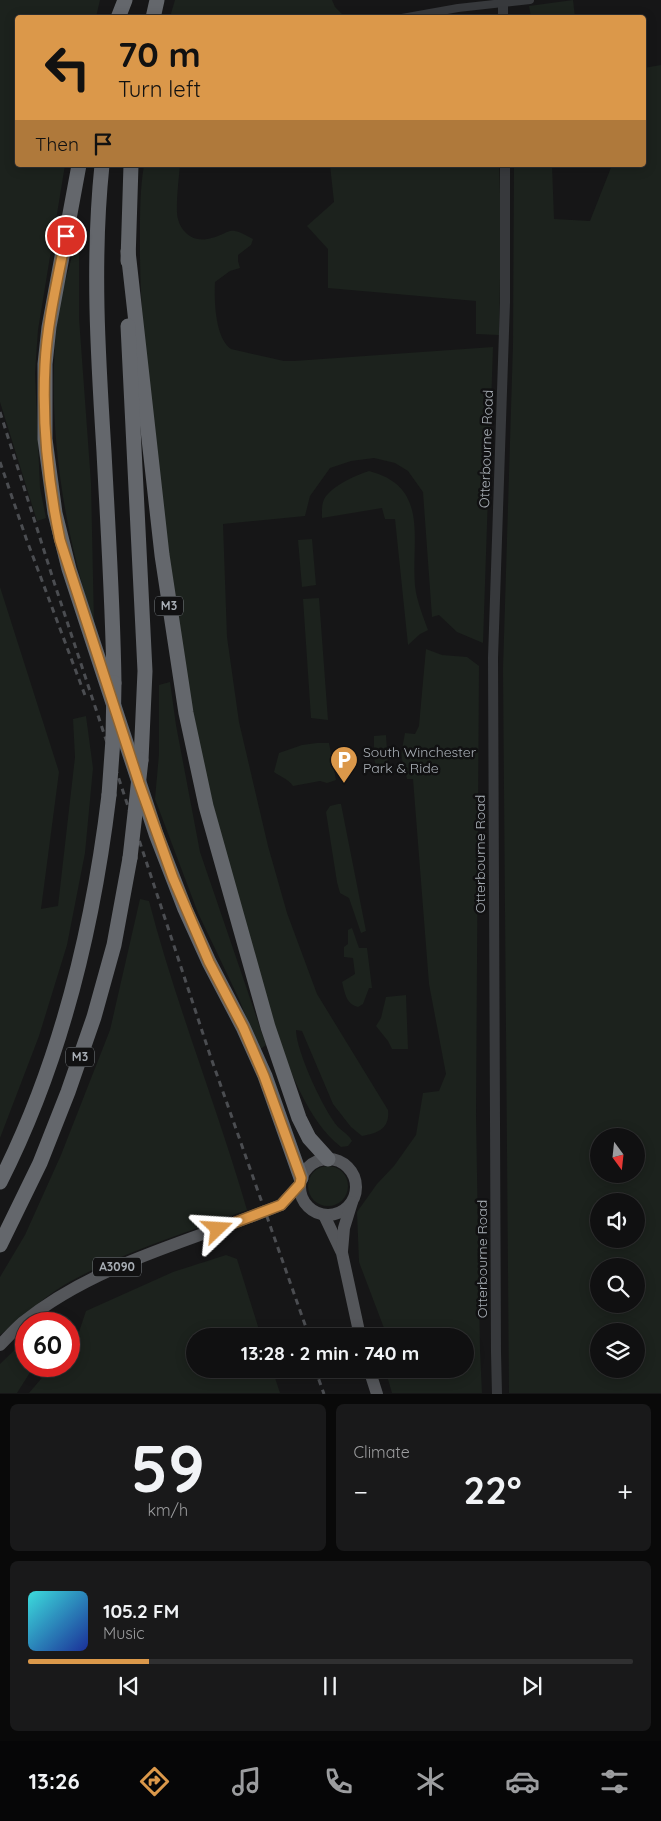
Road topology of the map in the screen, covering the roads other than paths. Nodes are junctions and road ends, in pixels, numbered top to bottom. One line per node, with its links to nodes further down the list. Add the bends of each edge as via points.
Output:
1 (125, 0): 6 (highway)
2 (130, 0): 7 (highway)
3 (157, 0): 8 (highway)
4 (530, 0): 5 (street)
5 (503, 2): 9 (street); 10 (street)
6 (119, 15)
7 (127, 15)
8 (154, 15)
9 (419, 15)
10 (503, 15)
11 (79, 167): 17 (highway, via 45,364 46,439 55,513 69,569 156,834 185,910 264,1076)
12 (102, 167): 18 (highway, M3, bridge, via 96,309 112,604 114,683 109,795 91,910 60,1031 37,1099)
13 (131, 167): 15 (highway, M3)
14 (505, 167): 29 (street, Otterbourne Road, via 505,294 493,658)
15 (128, 251): 16 (highway, M3, via 162,555 186,713 200,778 268,1027 299,1118 309,1138); 23 (highway, M3, bridge, via 127,318 145,672 141,760 130,858 114,945 94,1018 40,1163)
16 (328, 1159): 17 (main road, via 315,1162 304,1172); 19 (main road, via 342,1162 355,1176)
17 (301, 1181): 20 (main road, A3090); 21 (main road, via 300,1192)
18 (0, 1182)
19 (352, 1202): 22 (main road, via 340,1213); 24 (main road, via 344,1228)
20 (281, 1205): 21 (main road, A3090); 26 (main road, A3090, bridge, via 101,1274 48,1304)
21 (308, 1206): 22 (main road)
22 (324, 1215): 24 (main road)
23 (0, 1245)
24 (342, 1253): 25 (main road)
25 (358, 1328)
26 (0, 1345)
27 (372, 1378): 28 (main road)
28 (377, 1394)
29 (497, 1394)

